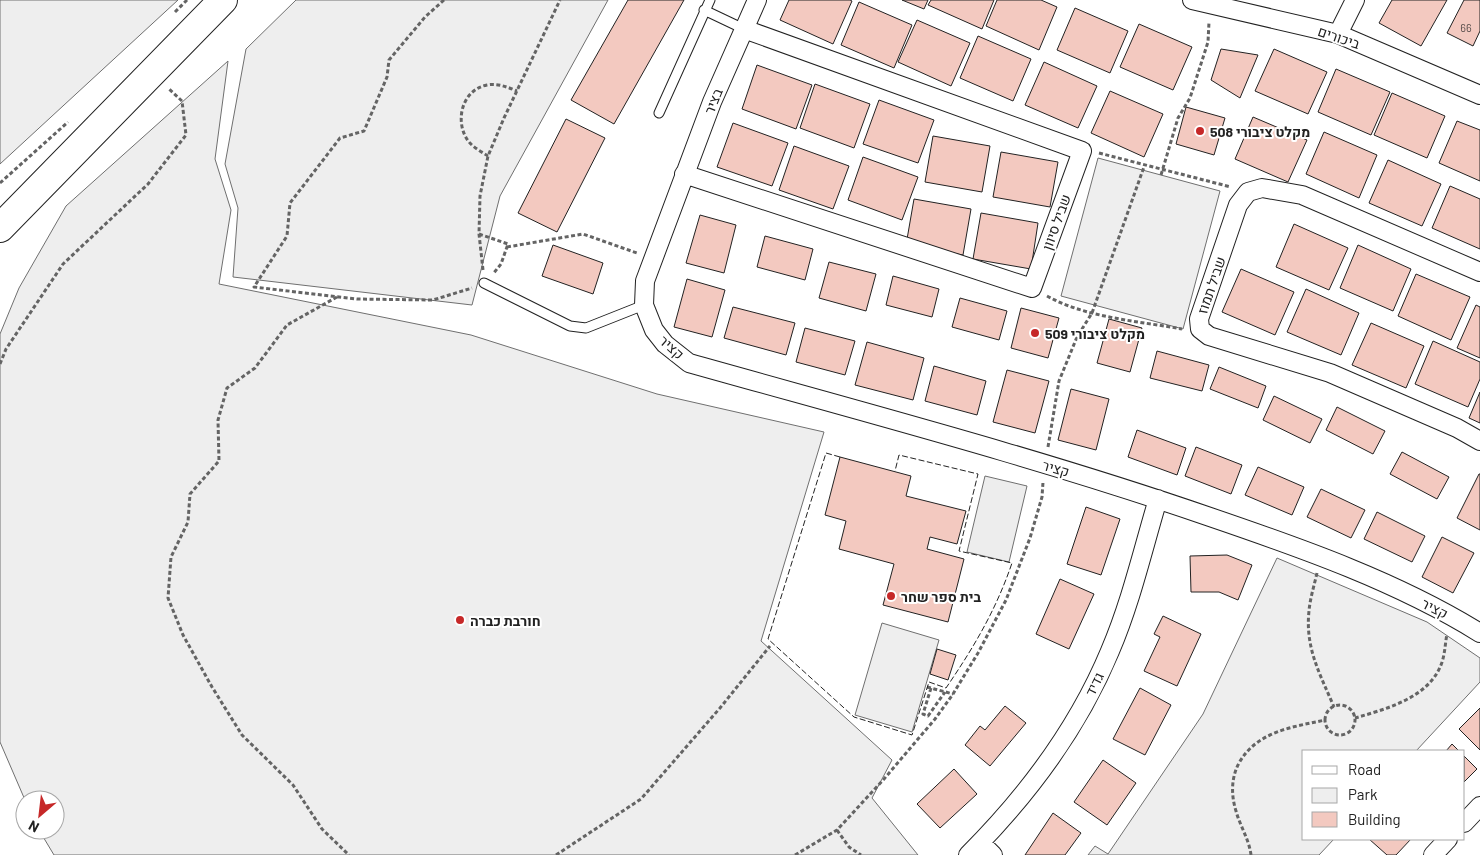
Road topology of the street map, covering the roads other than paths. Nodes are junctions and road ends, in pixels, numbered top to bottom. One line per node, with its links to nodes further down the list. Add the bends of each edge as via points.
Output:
1 (223, 0): 12 (main road)
2 (710, 0): 6 (lane)
3 (757, 0): 7 (street, בציר)
4 (1192, 0): 8 (street, ביכורים)
5 (1355, 0): 8 (street)
6 (704, 10): 7 (lane); 10 (lane)
7 (744, 29): 11 (street, בציר); 11 (street, שביל סיוון, via 1082,151 1032,288)
8 (1338, 34): 9 (street, ביכורים)
9 (1480, 95)
10 (659, 114)
11 (684, 174): 15 (street, קציר, via 645,281)
12 (5, 221)
13 (1480, 272): 16 (street, שביל תמוז, via 1302,195 1262,188 1248,192 1238,205 1199,319 1200,329 1209,336 1330,373)
14 (484, 284): 15 (lane, via 570,326 586,328)
15 (644, 305): 17 (street, קציר, via 654,330 665,344 689,363)
16 (1480, 441)
17 (1158, 499): 18 (street, קציר, via 1321,556); 22 (street, גדיד, via 1110,651 1086,699 1051,757)
18 (1477, 627)
19 (1480, 806): 20 (street)
20 (1465, 822)
21 (1447, 840): 23 (street)
22 (981, 851)
23 (1433, 855)

